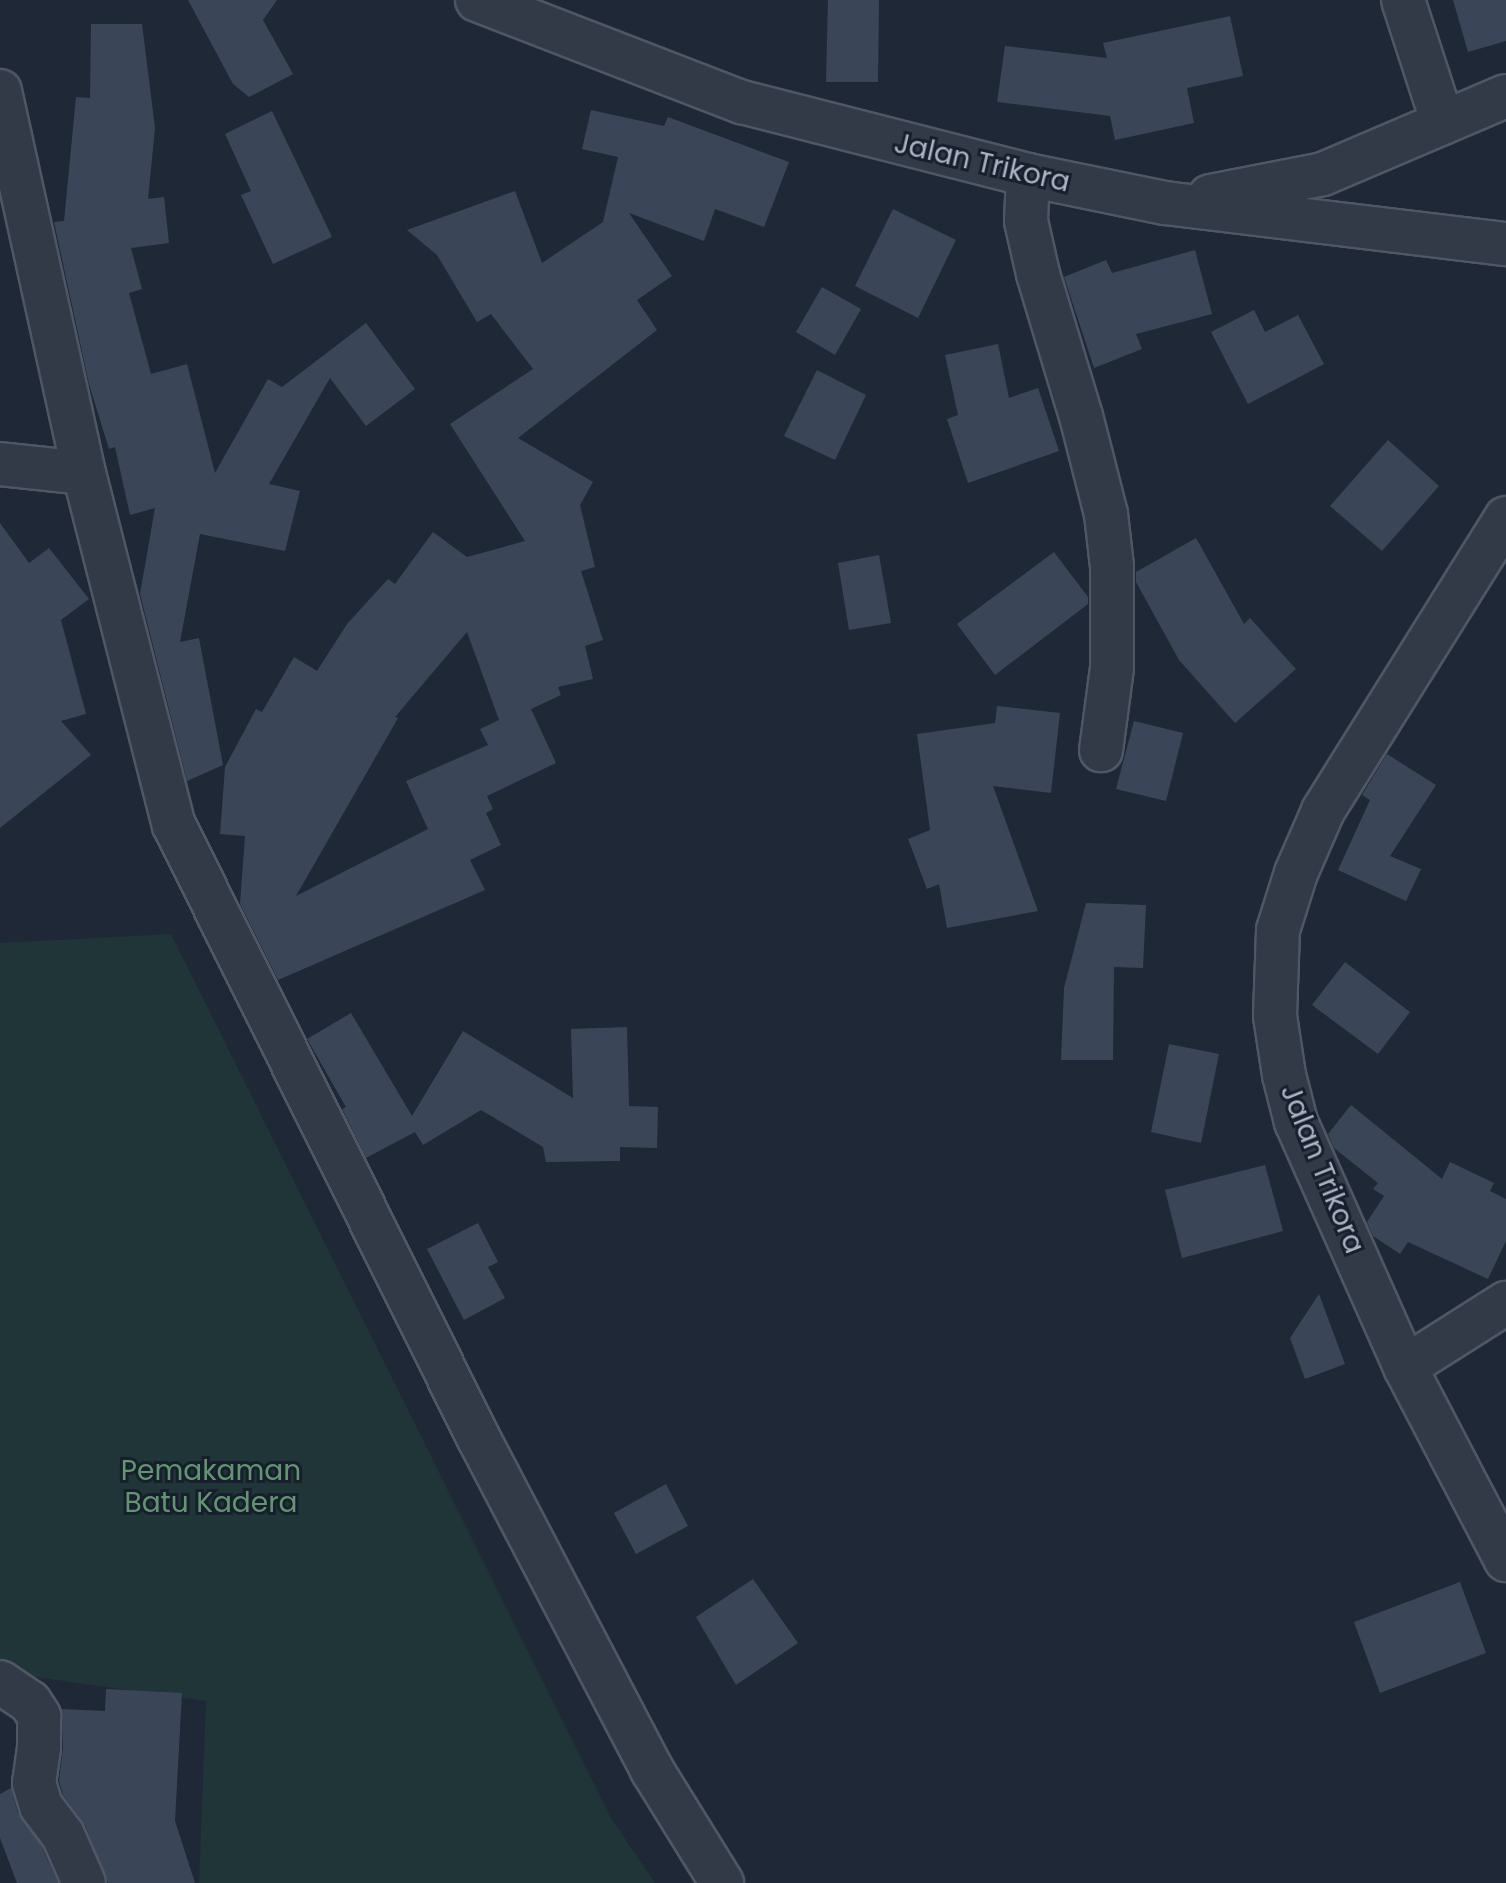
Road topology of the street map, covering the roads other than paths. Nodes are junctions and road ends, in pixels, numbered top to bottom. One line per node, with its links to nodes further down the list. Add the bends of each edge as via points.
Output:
1 (477, 0): 6 (street, Jalan Trikora, via 742,102)
2 (1403, 0): 5 (street)
3 (0, 91): 10 (street)
4 (1506, 96): 5 (street)
5 (1443, 123): 7 (street, via 1323,174)
6 (1028, 175): 7 (street, Jalan Trikora); 12 (street, via 1026,221 1035,261 1106,514 1112,668)
7 (1165, 203): 8 (street, Jalan Trikora)
8 (1506, 244)
9 (0, 464): 10 (street)
10 (84, 473): 18 (street, via 174,825 478,1437 652,1770)
11 (1506, 518): 14 (street, Jalan Trikora, via 1323,811 1278,930 1275,1016 1296,1122)
12 (1101, 750)
13 (1506, 1303): 14 (street)
14 (1405, 1367): 15 (street, Jalan Trikora)
15 (1506, 1560)
16 (0, 1682): 17 (street, via 30,1702 39,1716 34,1783 41,1806 63,1835)
17 (84, 1883)
18 (722, 1883)

